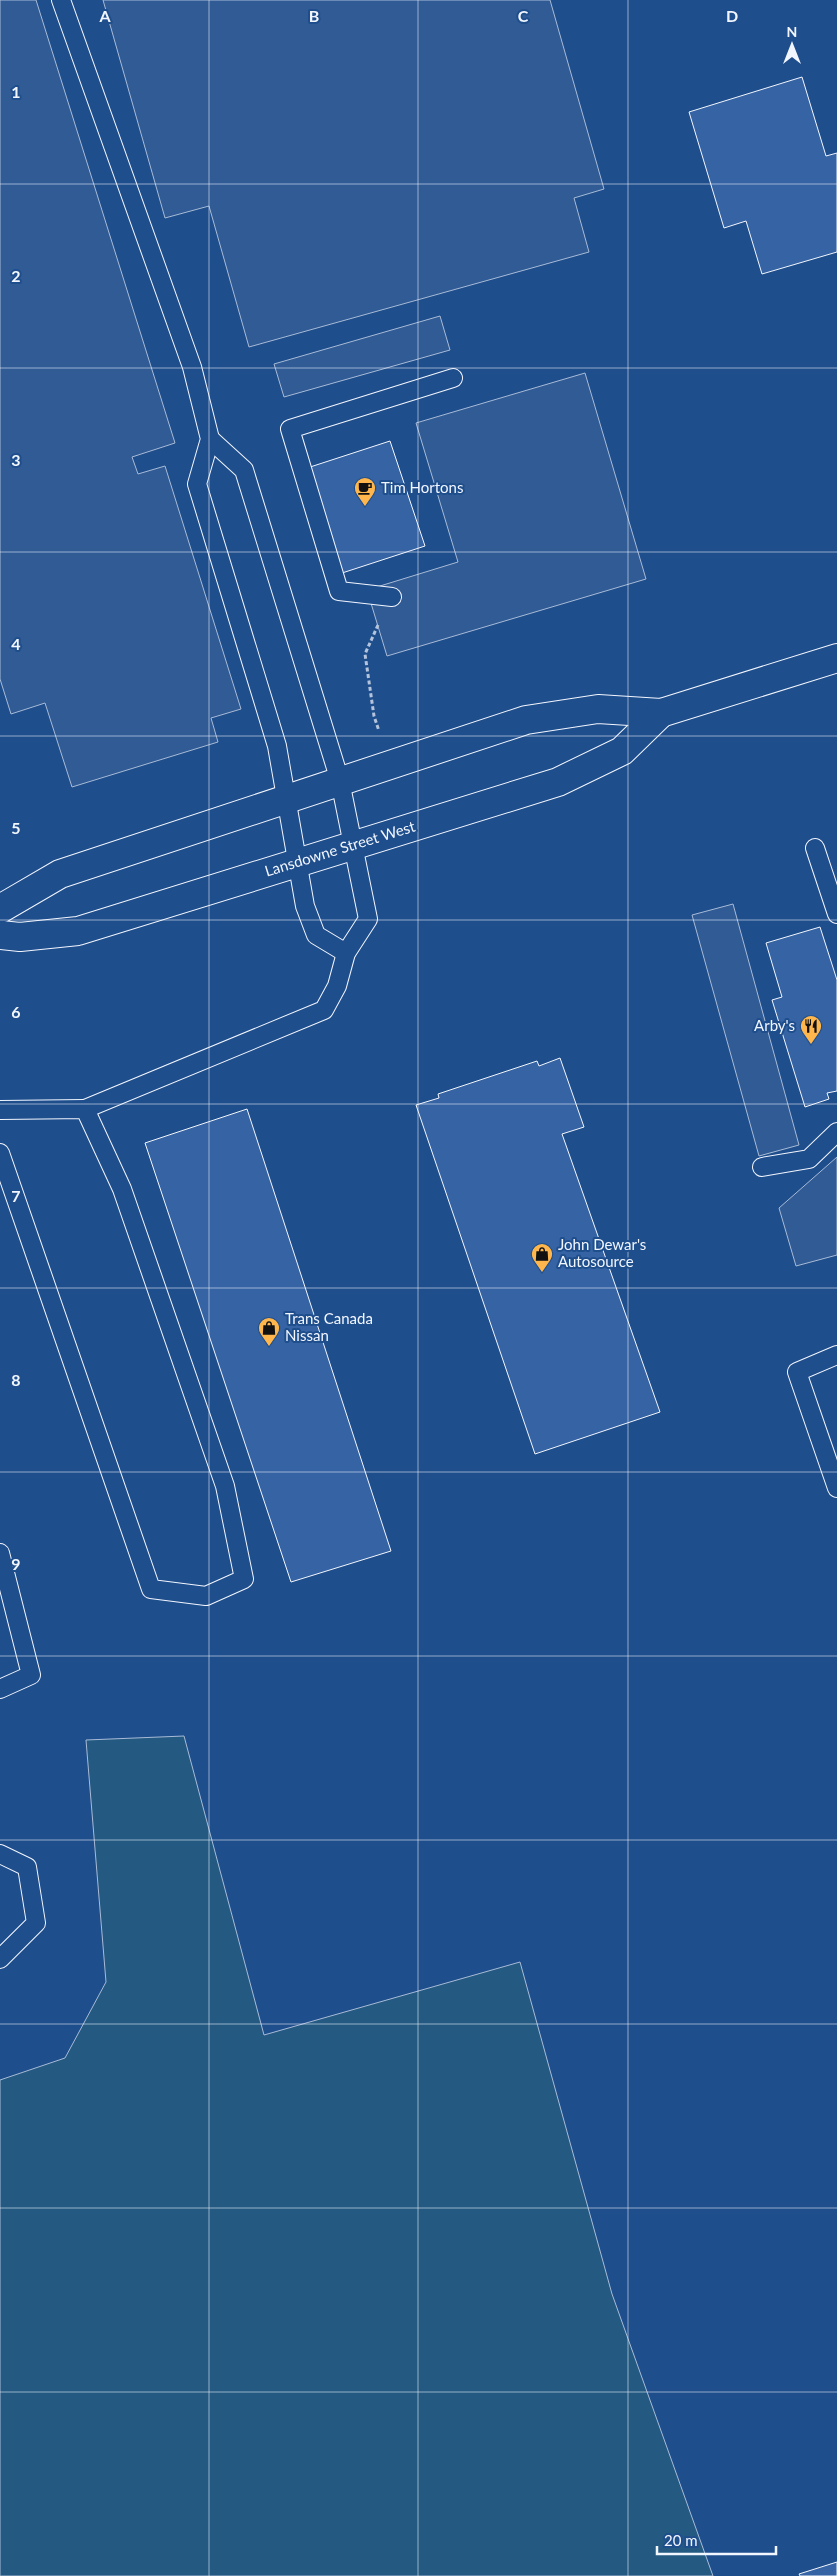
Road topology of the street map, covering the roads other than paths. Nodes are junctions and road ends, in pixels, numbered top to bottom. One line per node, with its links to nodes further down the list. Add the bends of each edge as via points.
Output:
1 (61, 0): 3 (lane, via 192,366)
2 (453, 378): 4 (lane, via 290,429 339,591)
3 (210, 439): 7 (lane, via 244,470); 8 (lane, via 197,484 277,746)
4 (392, 597)
5 (837, 658): 6 (main road, Lansdowne Street West)
6 (661, 713): 7 (main road, Lansdowne Street West, via 598,709 526,720); 9 (main road, Lansdowne Street West, via 622,752 558,782)
7 (340, 780): 8 (main road, Lansdowne Street West); 9 (lane)
8 (286, 798): 11 (lane); 12 (main road, Lansdowne Street West, via 60,874)
9 (354, 845): 11 (main road, Lansdowne Street West); 15 (lane, via 368,919)
10 (815, 848): 13 (lane)
11 (297, 862): 14 (main road, Lansdowne Street West, via 78,931 20,937); 15 (lane, via 305,906 316,935)
12 (0, 909)
13 (837, 914)
14 (0, 935)
15 (346, 953): 16 (lane, via 337,986 324,1010)
16 (85, 1109): 17 (lane); 19 (lane, via 122,1189 226,1486 244,1579 206,1596 151,1589)
17 (0, 1110)
18 (837, 1132): 20 (lane, via 809,1159)
19 (0, 1153)
20 (762, 1167)
21 (837, 1355): 22 (lane, via 797,1372)
22 (837, 1488)
23 (0, 1553): 24 (lane, via 31,1675)
24 (0, 1689)
25 (0, 1854): 26 (lane, via 27,1866 36,1923)
26 (0, 1959)

